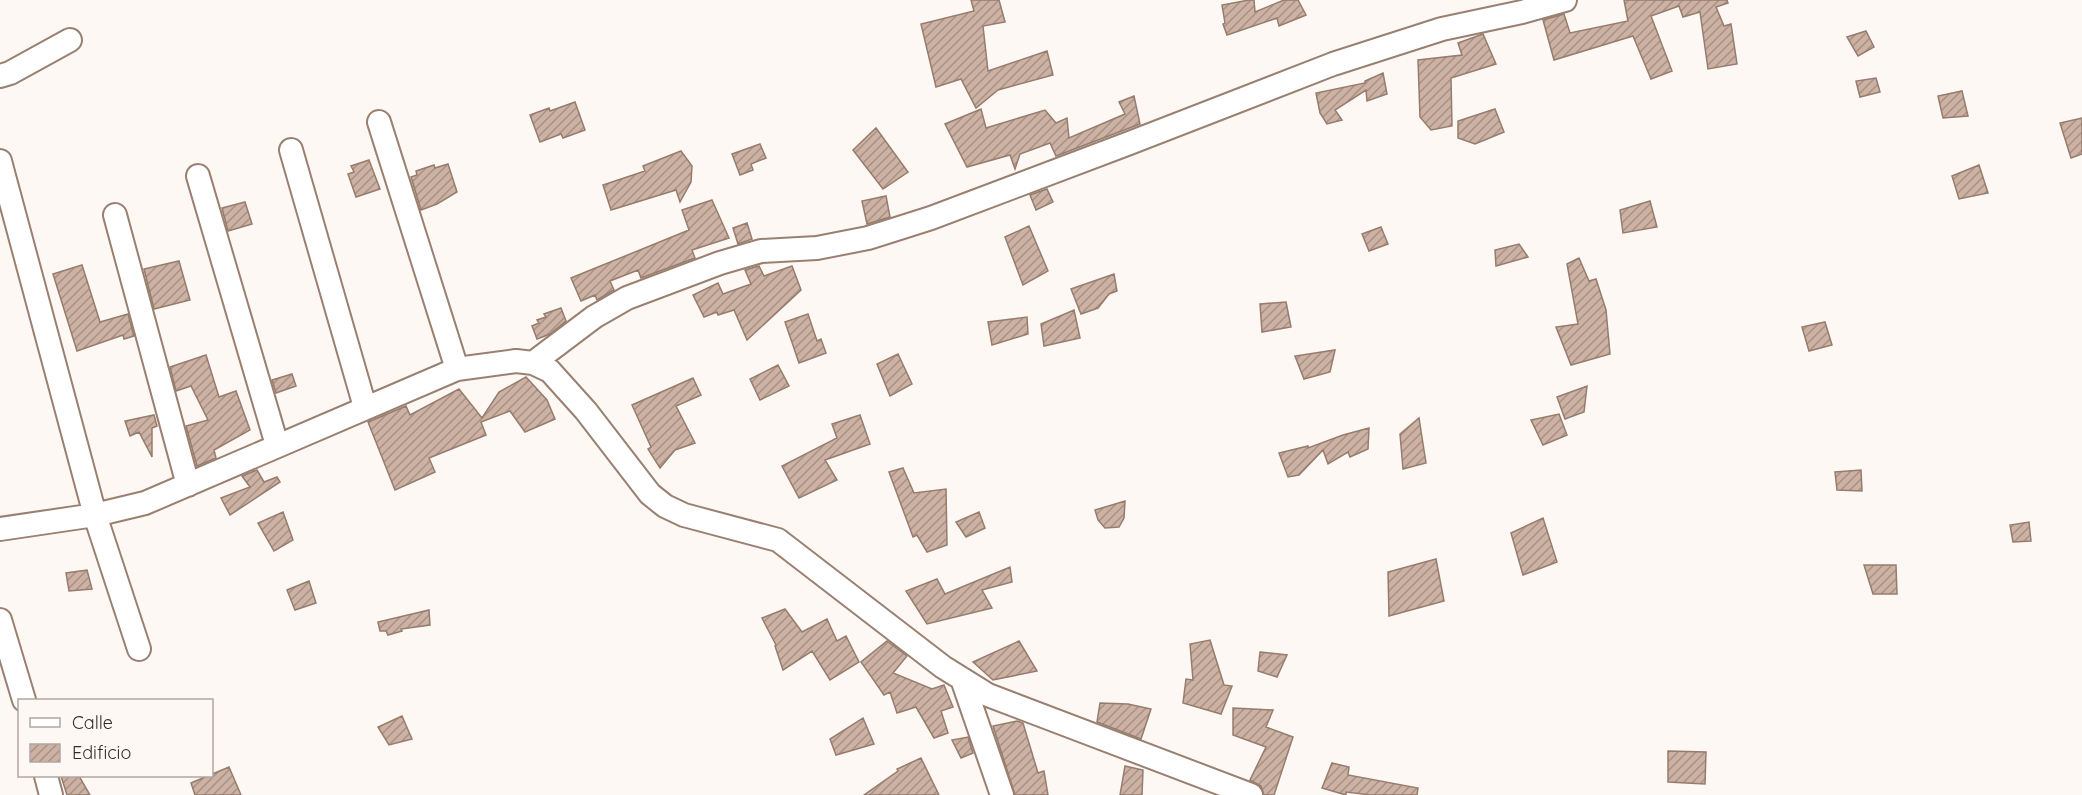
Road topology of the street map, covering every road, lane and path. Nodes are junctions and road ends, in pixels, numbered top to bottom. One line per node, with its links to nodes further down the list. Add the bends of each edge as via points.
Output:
1 (1565, 0): 9 (street, via 1442,28 1333,64 931,218 868,238 817,248 761,251 720,263 627,298 594,317)
2 (70, 40): 3 (street)
3 (0, 76)
4 (379, 122): 10 (street)
5 (291, 150): 11 (street)
6 (0, 161): 14 (street)
7 (198, 176): 12 (street)
8 (115, 215): 13 (street)
9 (533, 363): 10 (street, via 516,361); 18 (street, via 550,371 664,506 684,516 778,540)
10 (457, 369): 11 (street)
11 (365, 407): 12 (street)
12 (277, 445): 13 (street)
13 (188, 485): 14 (street, via 145,503)
14 (96, 515): 15 (street); 17 (street)
15 (0, 529)
16 (0, 620): 19 (street)
17 (139, 649)
18 (962, 679): 22 (street); 23 (street, via 988,695)
19 (24, 699)
20 (46, 777): 21 (street)
21 (51, 795)
22 (1002, 795)
23 (1251, 795)

